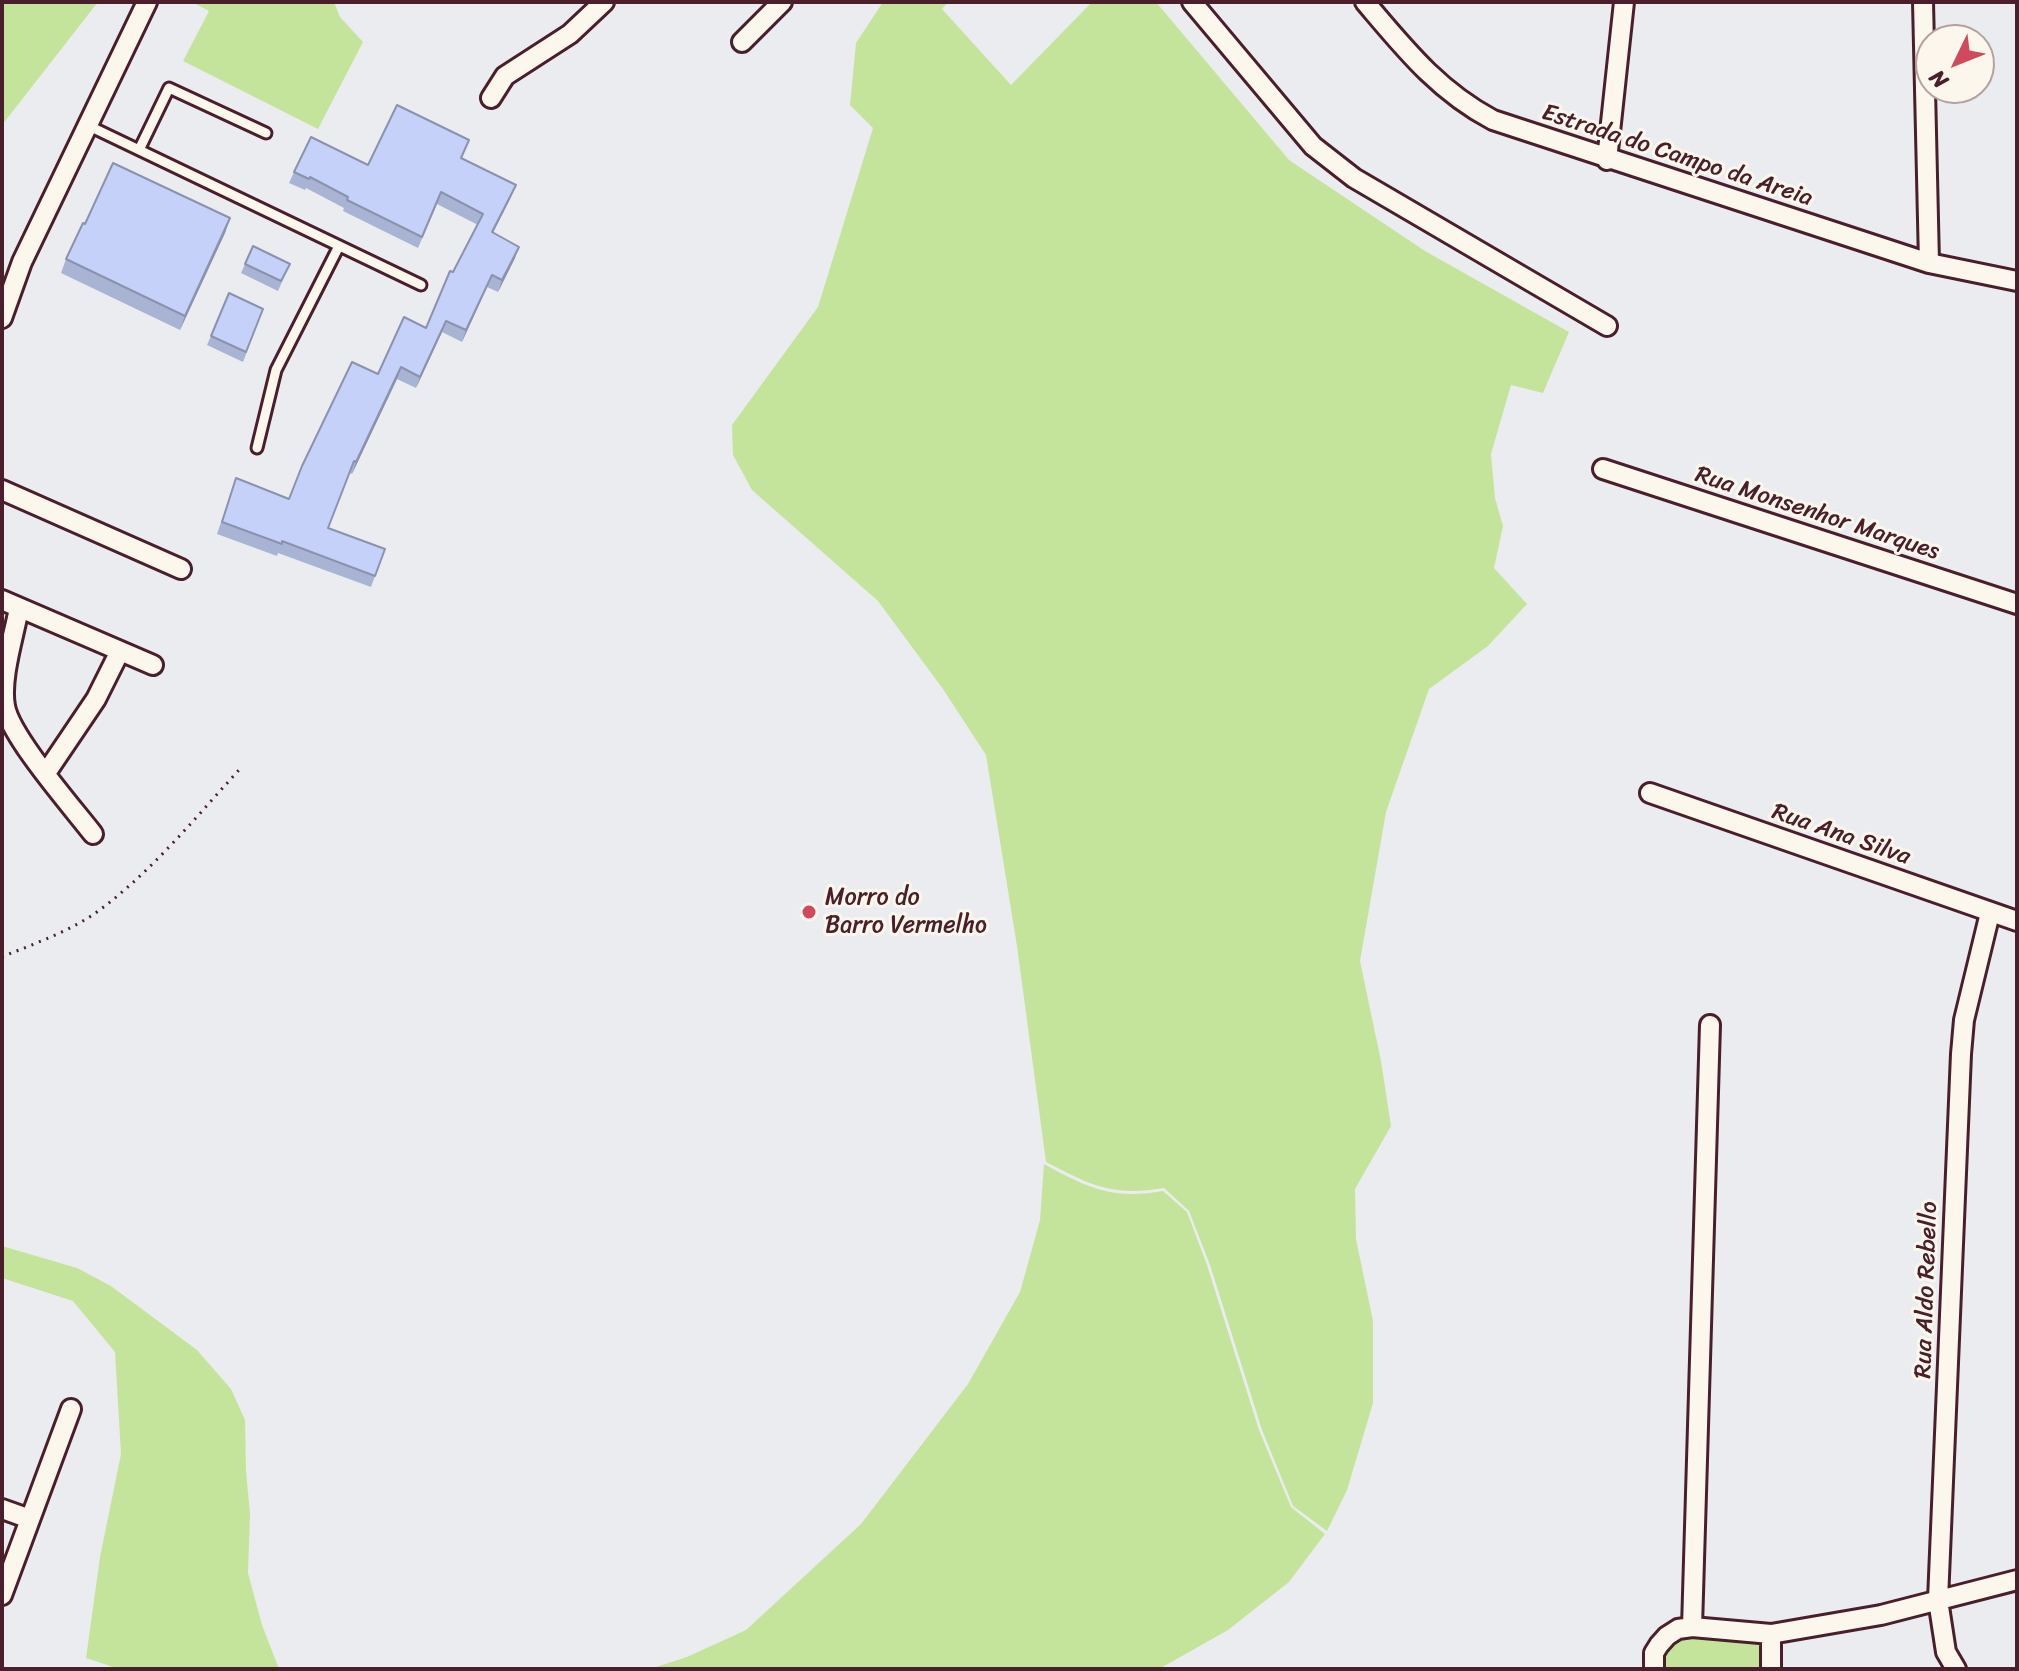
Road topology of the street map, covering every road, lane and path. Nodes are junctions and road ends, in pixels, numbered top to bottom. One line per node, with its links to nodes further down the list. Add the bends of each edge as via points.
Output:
1 (147, 2): 10 (street)
2 (604, 2): 9 (street, via 570,34 505,76)
3 (782, 2): 8 (street)
4 (1192, 2): 19 (street, via 1313,146 1354,178)
5 (1365, 2): 13 (street, Estrada do Campo da Areia, via 1443,89 1466,106)
6 (1624, 2): 13 (street)
7 (1923, 2): 15 (street)
8 (742, 42)
9 (491, 98)
10 (87, 125): 12 (lane); 18 (street, via 22,262)
11 (266, 133): 12 (lane, via 169,88)
12 (139, 150): 14 (lane)
13 (1607, 160): 15 (street, Estrada do Campo da Areia)
14 (339, 246): 17 (lane); 20 (lane, via 276,370)
15 (1929, 263): 16 (street, Estrada do Campo da Areia)
16 (2017, 281)
17 (421, 285)
18 (2, 318)
19 (1607, 326)
20 (257, 448)
21 (1603, 469): 25 (street, Rua Monsenhor Marques)
22 (2, 490): 23 (street)
23 (181, 569)
24 (10, 604): 26 (street); 29 (street, via 5,706 14,729)
25 (2017, 604)
26 (120, 651): 27 (street); 29 (street, via 89,711)
27 (153, 665)
28 (239, 770): 34 (path, via 145,872 99,911)
29 (46, 773): 31 (street)
30 (1650, 793): 32 (street, Rua Ana Silva)
31 (93, 834)
32 (1990, 913): 33 (street, Rua Ana Silva); 41 (street, Rua Aldo Rebello, via 1961,1054)
33 (2017, 921)
34 (2, 957)
35 (1710, 1025): 42 (street)
36 (71, 1409): 38 (street)
37 (2, 1509): 38 (street)
38 (30, 1519): 40 (street)
39 (2017, 1580): 41 (street)
40 (2, 1595)
41 (1938, 1600): 43 (street); 46 (street, Rua Aldo Rebello, via 1946,1652)
42 (1692, 1627): 43 (street); 44 (street, via 1667,1636 1654,1653)
43 (1771, 1634): 45 (street)
44 (1654, 1669)
45 (1771, 1669)
46 (1956, 1669)

